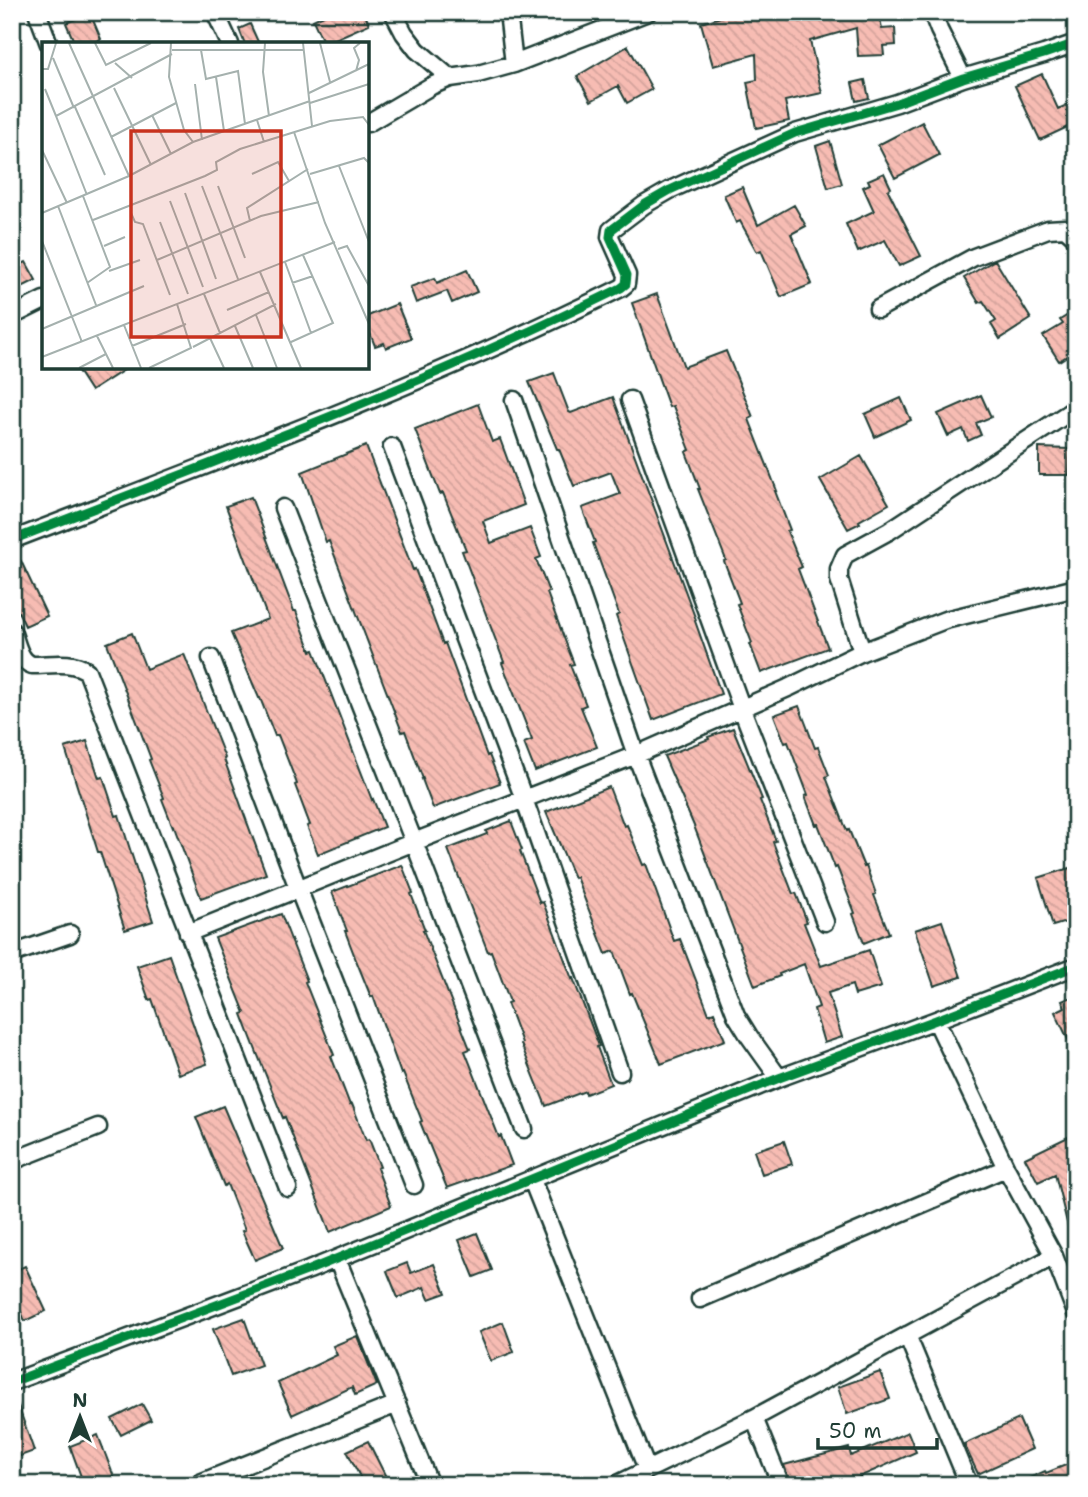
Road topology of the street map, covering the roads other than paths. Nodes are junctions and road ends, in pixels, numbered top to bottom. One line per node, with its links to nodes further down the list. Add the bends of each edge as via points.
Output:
1 (37, 12): 7 (street)
2 (215, 12): 8 (street)
3 (393, 12): 11 (street, via 417,50)
4 (508, 12): 10 (street)
5 (648, 12): 10 (street)
6 (932, 12): 12 (street)
7 (48, 42)
8 (229, 42)
9 (1076, 43): 12 (street)
10 (514, 64): 11 (street)
11 (450, 78): 13 (street)
12 (963, 78): 23 (street, via 795,133 661,195 611,230 627,275 626,285 541,327 328,418)
13 (369, 122)
14 (1076, 239): 16 (street, via 1065,228 1048,229 974,257)
15 (42, 301): 17 (street)
16 (878, 309)
17 (12, 316)
18 (514, 400): 29 (street)
19 (629, 400): 28 (street)
20 (1076, 408): 26 (street, via 845,555 839,579)
21 (392, 447): 30 (street)
22 (282, 508): 31 (street)
23 (12, 540)
24 (1076, 588): 26 (street, via 945,620)
25 (12, 631): 34 (street, via 27,664 71,664 87,671)
26 (862, 652): 28 (street)
27 (211, 657): 32 (street)
28 (742, 709): 29 (street); 33 (street)
29 (636, 755): 30 (street); 40 (street, via 736,1015)
30 (524, 799): 31 (street); 39 (street)
31 (414, 842): 32 (street); 42 (street)
32 (298, 888): 34 (street); 46 (street)
33 (825, 922)
34 (188, 933): 47 (street)
35 (70, 934): 36 (street)
36 (12, 954)
37 (1076, 966): 38 (street)
38 (936, 1020): 40 (street); 44 (street)
39 (620, 1072)
40 (779, 1078): 45 (street)
41 (99, 1127): 43 (street)
42 (524, 1129)
43 (12, 1161)
44 (1006, 1168): 48 (street); 50 (street)
45 (532, 1180): 49 (street); 56 (street)
46 (414, 1185)
47 (288, 1188)
48 (1054, 1256): 51 (street); 52 (street)
49 (337, 1259): 53 (street); 54 (street)
50 (700, 1298)
51 (1076, 1312)
52 (907, 1335): 55 (street); 61 (street)
53 (12, 1382)
54 (397, 1404): 57 (street); 58 (street)
55 (754, 1418): 56 (street); 60 (street)
56 (648, 1469): 59 (street)
57 (195, 1485)
58 (430, 1485)
59 (616, 1485)
60 (781, 1485)
61 (969, 1485)

